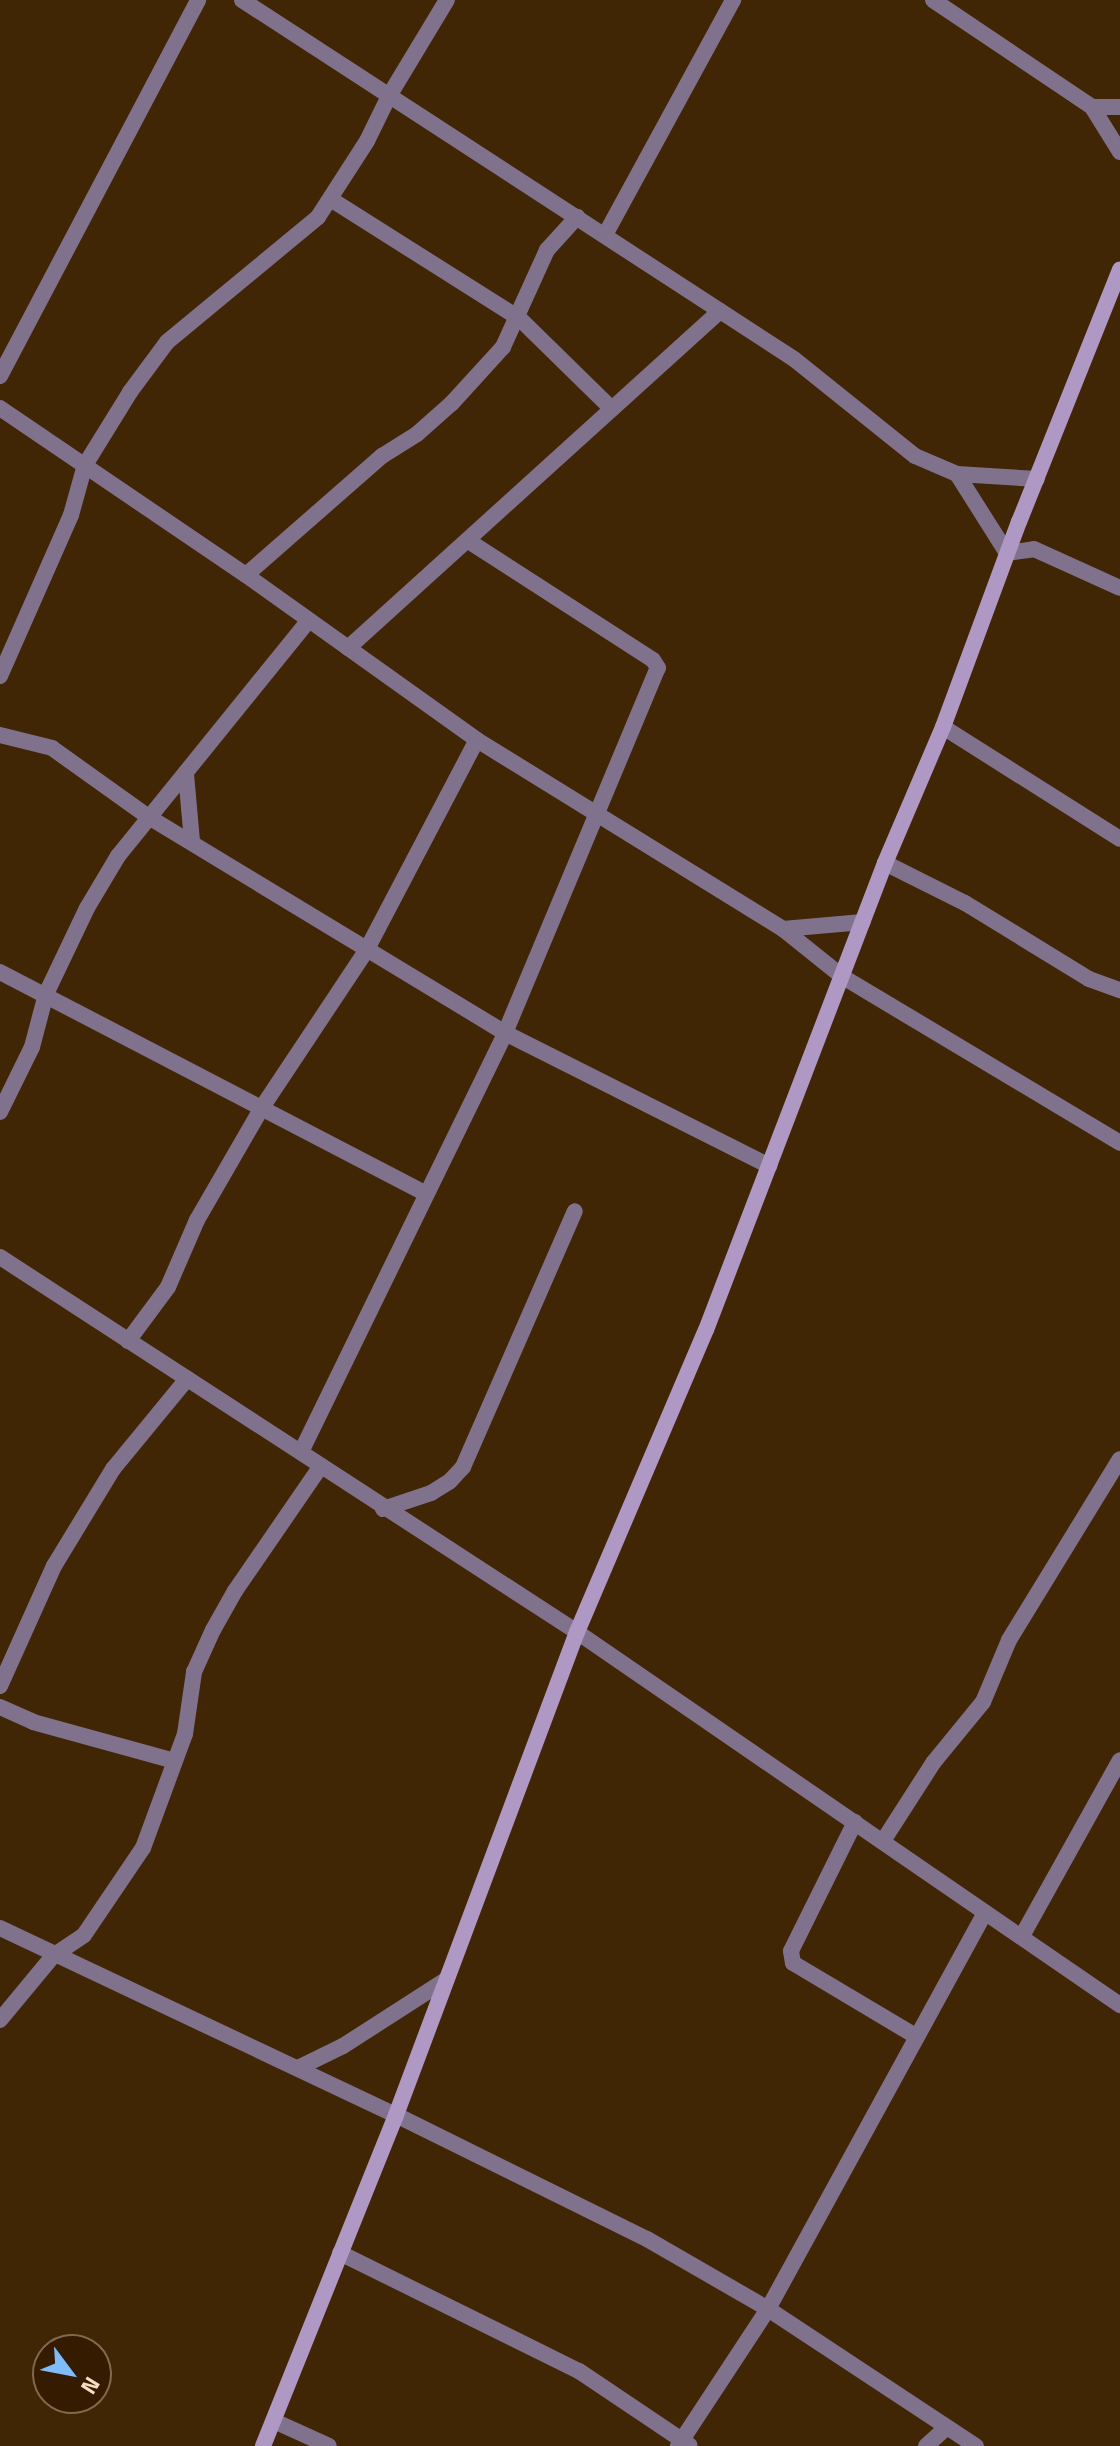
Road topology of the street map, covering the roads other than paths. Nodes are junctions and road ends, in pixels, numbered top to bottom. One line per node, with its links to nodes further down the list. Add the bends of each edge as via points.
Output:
1 (198, 0): 16 (street)
2 (242, 0): 6 (street)
3 (447, 0): 6 (street)
4 (733, 0): 12 (street)
5 (933, 0): 7 (street)
6 (389, 96): 10 (street); 11 (street)
7 (1092, 107): 8 (street); 9 (street)
8 (1120, 107)
9 (1120, 152)
10 (332, 200): 15 (street); 19 (street, via 252,275 167,342)
11 (577, 217): 12 (street); 15 (street, via 547,250)
12 (605, 235): 14 (street)
13 (1120, 269): 21 (street)
14 (720, 311): 18 (street); 20 (street, via 794,359 890,440)
15 (519, 318): 18 (street); 24 (street, via 503,347 452,403 382,456)
16 (0, 376)
17 (0, 408): 19 (street)
18 (612, 409): 22 (street)
19 (85, 465): 24 (street); 28 (street, via 60,544)
20 (957, 474): 21 (street); 23 (street)
21 (1037, 479): 23 (street)
22 (468, 541): 27 (street); 34 (street, via 658,668)
23 (1007, 553): 25 (street, via 1034,549); 29 (street)
24 (246, 575): 26 (street)
25 (1120, 588)
26 (308, 621): 27 (street); 32 (street)
27 (348, 648): 31 (street)
28 (0, 676)
29 (943, 727): 35 (street); 37 (street)
30 (0, 735): 33 (street, via 52,748)
31 (477, 740): 34 (street); 40 (street)
32 (186, 774): 33 (street); 36 (street)
33 (147, 816): 36 (street); 44 (street, via 87,908)
34 (598, 817): 39 (street); 45 (street)
35 (1120, 839)
36 (192, 841): 40 (street)
37 (885, 863): 38 (street); 43 (street, via 965,903 1089,979)
38 (863, 922): 39 (street); 42 (street)
39 (783, 929): 42 (street)
40 (366, 951): 45 (street); 46 (street)
41 (0, 972): 44 (street)
42 (843, 977): 48 (street); 49 (street)
43 (1120, 990)
44 (46, 994): 46 (street); 47 (street, via 32,1047)
45 (505, 1033): 49 (street); 50 (street)
46 (261, 1109): 50 (street); 53 (street, via 197,1220 168,1287)
47 (0, 1112)
48 (1120, 1143)
49 (769, 1166): 59 (street, via 706,1330)
50 (425, 1193): 55 (street)
51 (575, 1211): 58 (street, via 463,1467 431,1493)
52 (0, 1257): 53 (street)
53 (128, 1341): 54 (street)
54 (187, 1379): 55 (street); 60 (street, via 113,1469 54,1566)
55 (301, 1452): 57 (street)
56 (1120, 1459): 65 (street, via 1009,1640 983,1702 933,1763)
57 (321, 1466): 58 (street); 63 (street, via 213,1630 194,1672 185,1734)
58 (383, 1509): 59 (street)
59 (577, 1632): 64 (street); 70 (street)
60 (0, 1686)
61 (0, 1707): 63 (street, via 33,1722)
62 (1120, 1760): 68 (street)
63 (175, 1761): 69 (street, via 143,1848 125,1877 84,1935)
64 (855, 1822): 65 (street); 73 (street, via 791,1951 793,1963)
65 (883, 1841): 66 (street)
66 (985, 1912): 68 (street); 73 (street)
67 (0, 1928): 69 (street)
68 (1022, 1936): 71 (street)
69 (53, 1956): 72 (street); 74 (street)
70 (446, 1980): 74 (street, via 343,2046); 75 (street)
71 (1120, 2005)
72 (0, 2020)
73 (917, 2037): 77 (street)
74 (298, 2068): 75 (street)
75 (396, 2115): 76 (street); 77 (street, via 647,2239)
76 (340, 2253): 78 (street); 80 (street, via 579,2371 635,2405)
77 (768, 2309): 79 (street); 80 (street)
78 (274, 2421): 81 (street); 82 (street)
79 (947, 2427): 83 (street); 84 (street)
80 (683, 2444)
81 (263, 2446)
82 (329, 2446)
83 (926, 2446)
84 (976, 2446)

